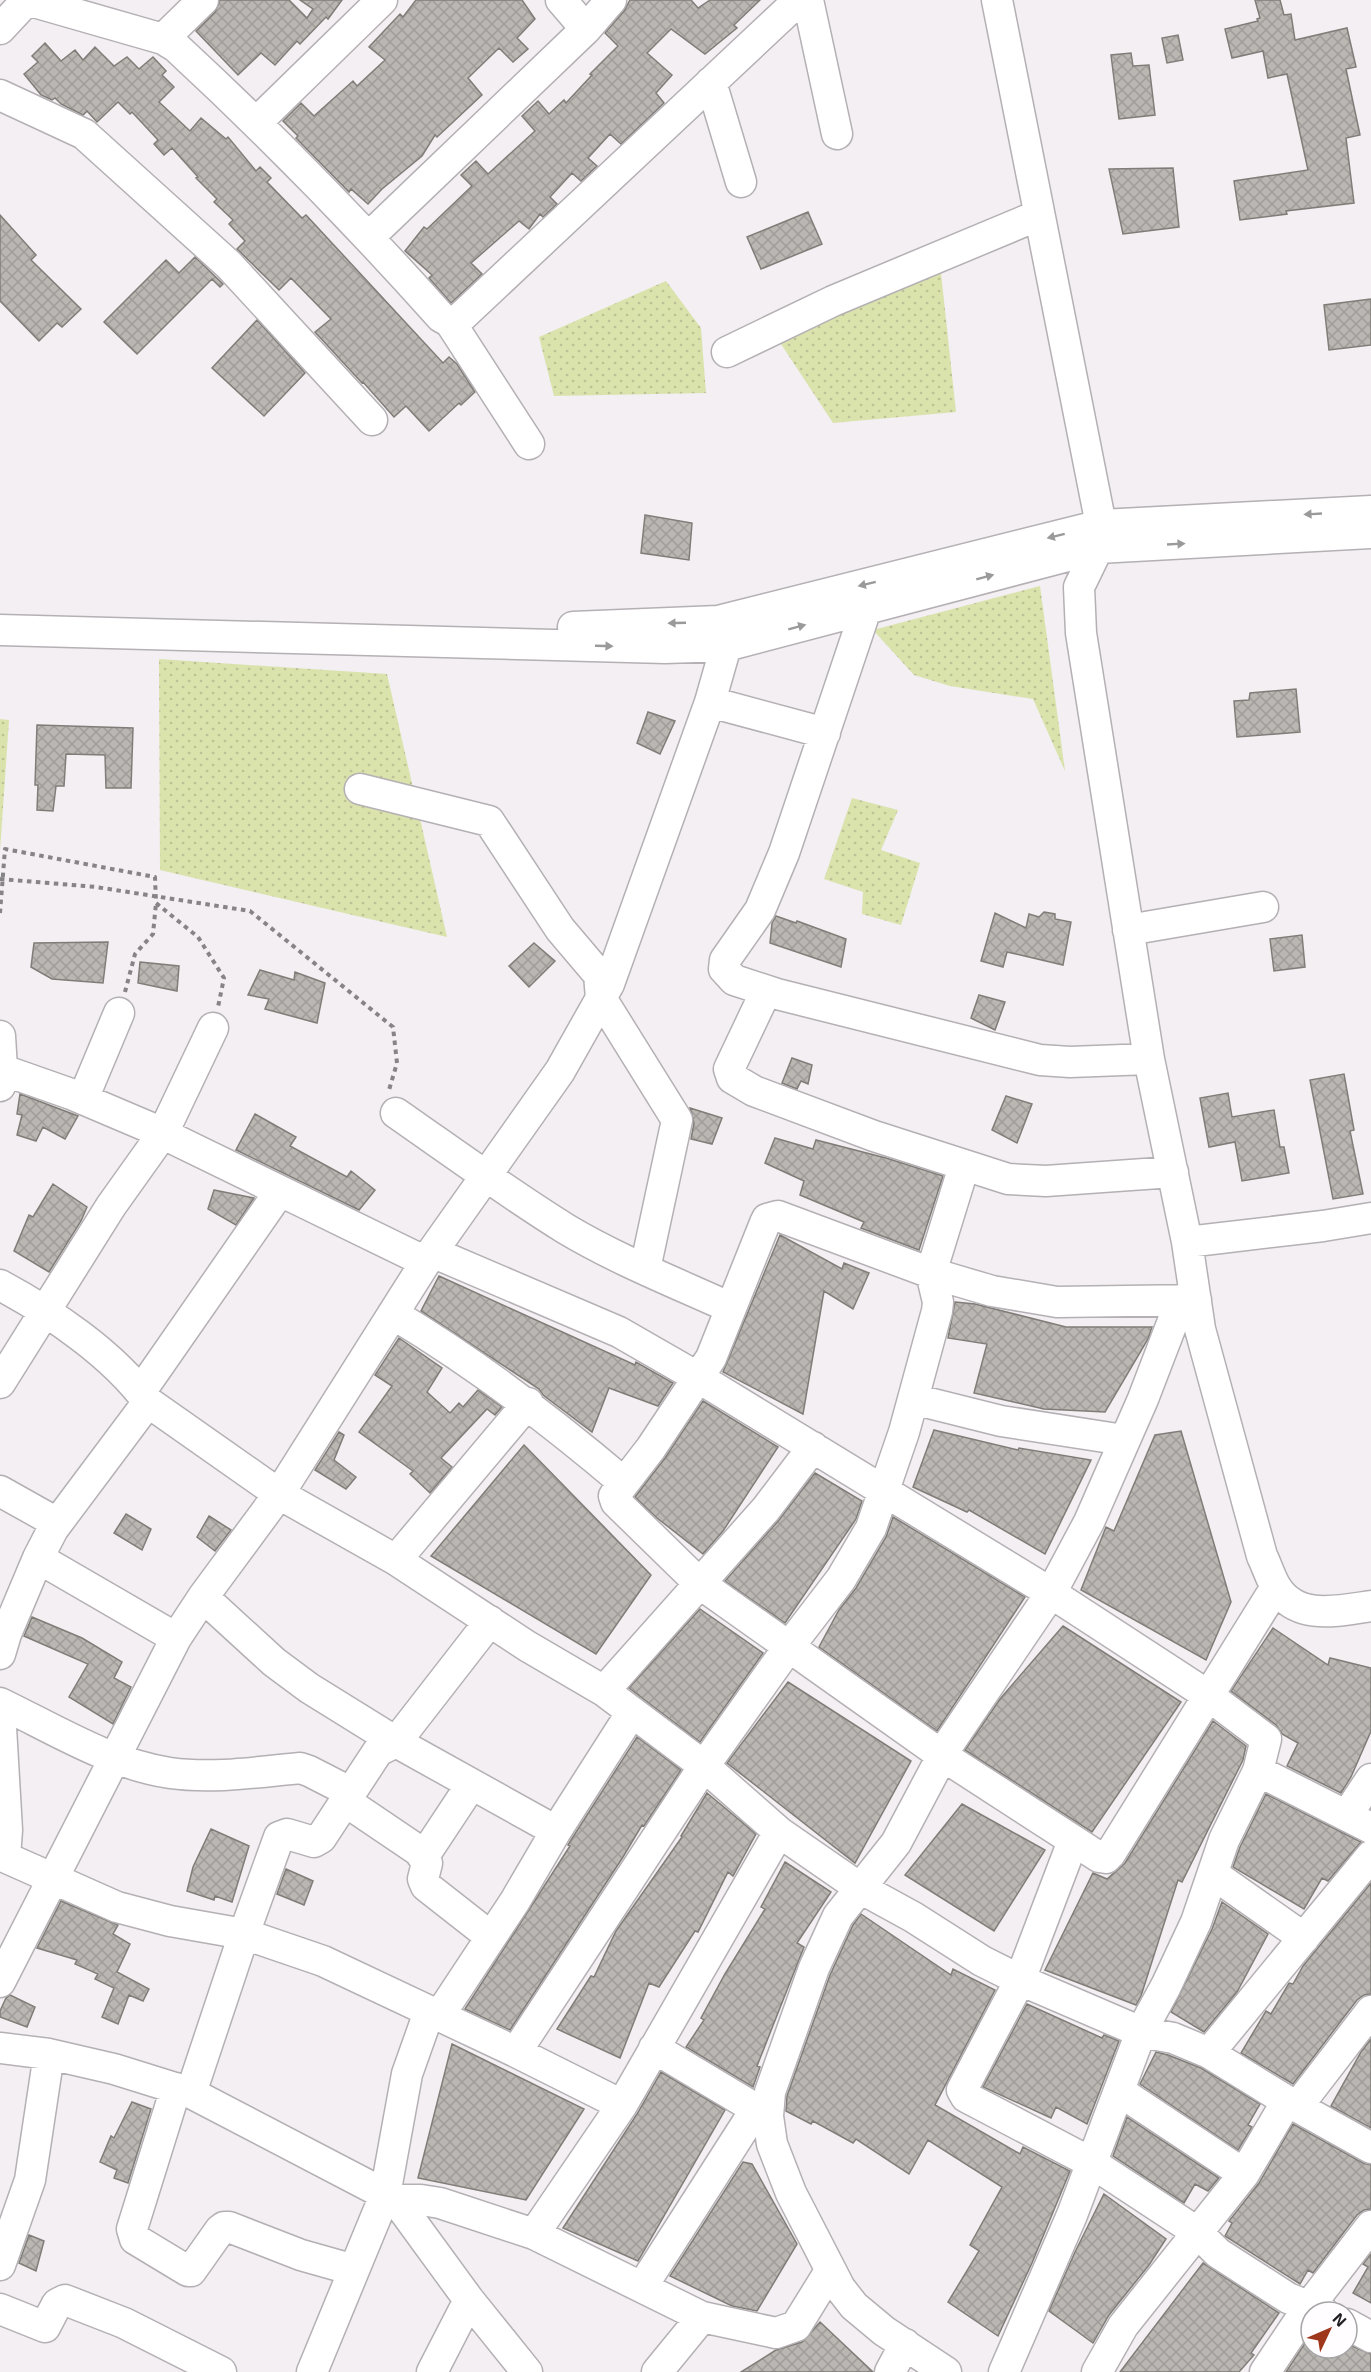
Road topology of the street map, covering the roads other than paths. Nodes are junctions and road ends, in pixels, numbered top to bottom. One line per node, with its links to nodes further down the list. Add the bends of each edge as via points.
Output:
1 (27, 0): 9 (street); 11 (street)
2 (203, 0): 11 (street)
3 (382, 0): 14 (street)
4 (561, 0): 10 (street)
5 (611, 0): 10 (street)
6 (799, 0): 12 (street)
7 (808, 0): 15 (street)
8 (997, 0): 17 (street)
9 (0, 29)
10 (586, 29): 18 (street)
11 (163, 39): 14 (street)
12 (711, 82): 16 (street); 19 (street, via 459,319)
13 (0, 95): 21 (street, via 84,134 229,265)
14 (256, 122): 18 (street)
15 (837, 134)
16 (741, 182)
17 (1039, 215): 20 (street, via 833,301); 25 (street)
18 (369, 237): 19 (street, via 441,317)
19 (450, 322): 22 (street)
20 (727, 352)
21 (372, 420)
22 (529, 444)
23 (1371, 511): 25 (street, one-way to 25)
24 (1371, 533): 25 (street, one-way to 24)
25 (1100, 536): 26 (street, one-way to 25); 29 (street, one-way to 29); 34 (street, via 1079,587 1081,633)
26 (866, 609): 29 (street, one-way to 26); 31 (street)
27 (0, 613): 29 (street, one-way to 27)
28 (0, 630): 29 (street, one-way to 29, via 665,648)
29 (722, 634): 30 (street)
30 (710, 702): 31 (street); 36 (street)
31 (825, 733): 35 (street, via 764,900 725,960 724,969 734,981)
32 (360, 789): 36 (street, via 489,821 560,929 599,975)
33 (1263, 907): 34 (street)
34 (1128, 930): 40 (street)
35 (766, 991): 40 (street, via 1040,1060); 45 (street, via 729,1069 732,1078 754,1091)
36 (601, 998): 47 (street, via 560,1071); 52 (street, via 677,1120)
37 (119, 1013): 42 (street)
38 (213, 1028): 44 (street)
39 (0, 1036): 41 (street)
40 (1149, 1059): 46 (street)
41 (1, 1075): 42 (street)
42 (83, 1099): 44 (street)
43 (396, 1113): 47 (street)
44 (163, 1133): 48 (street); 57 (street)
45 (964, 1166): 46 (street, via 1008,1179 1046,1181); 53 (street)
46 (1173, 1172): 50 (street)
47 (487, 1177): 51 (street); 52 (street, via 568,1230)
48 (280, 1191): 51 (street); 61 (street)
49 (1371, 1218): 50 (street)
50 (1186, 1242): 55 (street)
51 (429, 1257): 58 (street); 59 (street, via 619,1332)
52 (645, 1269): 56 (street)
53 (932, 1273): 55 (street, via 992,1291 1057,1302); 56 (street, via 772,1216 765,1223); 62 (street, via 937,1311)
54 (0, 1285): 57 (street)
55 (1188, 1300): 64 (street); 74 (street, via 1200,1329 1262,1556)
56 (731, 1308): 59 (street)
57 (45, 1310): 60 (street); 61 (street, via 59,1318)
58 (393, 1314): 63 (street, via 449,1347); 69 (street)
59 (699, 1378): 65 (street); 66 (street)
60 (0, 1383)
61 (144, 1397): 69 (street); 70 (street)
62 (913, 1398): 64 (street, via 1001,1421); 67 (street)
63 (528, 1403): 66 (street); 72 (street)
64 (1124, 1440): 75 (street, via 1089,1522)
65 (813, 1447): 67 (street); 73 (street, via 766,1509)
66 (623, 1482): 73 (street, via 616,1492 616,1502)
67 (884, 1490): 75 (street); 80 (street, via 871,1528 841,1579)
68 (0, 1491): 70 (street)
69 (279, 1494): 72 (street); 76 (street)
70 (57, 1523): 71 (street)
71 (38, 1558): 79 (street); 81 (street)
72 (396, 1560): 78 (street)
73 (699, 1583): 80 (street); 82 (street)
74 (1276, 1587): 77 (street, via 1293,1606 1323,1613); 83 (street)
75 (1051, 1593): 83 (street); 88 (street)
76 (203, 1597): 79 (street); 87 (street, via 282,1668)
77 (1371, 1606)
78 (490, 1621): 82 (street); 87 (street)
79 (176, 1638): 89 (street)
80 (788, 1648): 88 (street); 90 (street)
81 (0, 1654)
82 (604, 1691): 86 (street)
83 (1209, 1696): 91 (street, via 1266,1739); 98 (street, via 1110,1854 1099,1857)
84 (0, 1703): 89 (street)
85 (0, 1710): 99 (street, via 7,1830)
86 (632, 1712): 90 (street); 96 (street)
87 (396, 1742): 93 (street); 94 (street, via 378,1751)
88 (943, 1756): 98 (street); 104 (street, via 896,1843)
89 (114, 1758): 94 (street, via 172,1773 211,1775 300,1768); 103 (street)
90 (704, 1766): 97 (street); 115 (street)
91 (1258, 1771): 95 (street); 102 (street, via 1224,1840)
92 (1371, 1779): 95 (street)
93 (471, 1785): 96 (street); 100 (street)
94 (348, 1797): 100 (street); 105 (street, via 318,1841 286,1834 279,1837)
95 (1359, 1822)
96 (556, 1831): 106 (street)
97 (779, 1832): 104 (street); 114 (street)
98 (1073, 1841): 108 (street)
99 (3, 1856): 103 (street)
100 (424, 1856): 106 (street, via 426,1886)
101 (1371, 1856): 107 (street)
102 (1213, 1874): 107 (street); 112 (street, via 1182,1952)
103 (52, 1880): 105 (street, via 117,1907); 109 (street)
104 (860, 1888): 108 (street); 122 (street, via 838,1916 814,1968)
105 (244, 1934): 111 (street, via 323,1961); 118 (street)
106 (491, 1937): 111 (street)
107 (1304, 1938): 116 (street)
108 (1020, 1980): 112 (street); 124 (street, via 962,2090 966,2097)
109 (0, 1982)
110 (1371, 2011): 120 (street)
111 (434, 2014): 115 (street); 126 (street, via 407,2074)
112 (1141, 2032): 116 (street, via 1173,2038); 119 (street)
113 (0, 2048): 117 (street)
114 (654, 2048): 121 (street); 122 (street)
115 (516, 2052): 121 (street)
116 (1209, 2053): 120 (street)
117 (50, 2054): 118 (street); 130 (street, via 30,2180)
118 (183, 2091): 126 (street); 131 (street, via 132,2229 135,2239 191,2271 220,2230 230,2227 301,2255)
119 (1119, 2091): 124 (street); 125 (street)
120 (1292, 2104): 123 (street); 125 (street)
121 (622, 2105): 129 (street)
122 (762, 2113): 132 (street, via 791,2193); 133 (street)
123 (1371, 2148)
124 (1092, 2163): 128 (street); 148 (street)
125 (1244, 2174): 128 (street)
126 (390, 2197): 129 (street, via 440,2203); 131 (street); 134 (street)
127 (1371, 2226): 135 (street)
128 (1197, 2232): 136 (street, via 1218,2253); 149 (street, via 1123,2326)
129 (534, 2234): 133 (street)
130 (0, 2265)
131 (354, 2270): 142 (street)
132 (830, 2271): 138 (street, via 796,2326 786,2331 776,2333); 140 (street, via 854,2306)
133 (642, 2287): 138 (street)
134 (469, 2300): 143 (street); 144 (street)
135 (1323, 2300)
136 (1299, 2302)
137 (0, 2309): 141 (street, via 45,2327 57,2304 65,2300 124,2323)
138 (702, 2317): 145 (street)
139 (1299, 2331): 150 (street)
140 (905, 2344): 146 (street); 147 (street)
141 (221, 2372)
142 (312, 2372)
143 (432, 2372)
144 (527, 2372)
145 (657, 2372)
146 (890, 2372)
147 (946, 2372)
148 (1004, 2372)
149 (1097, 2372)
150 (1265, 2372)

